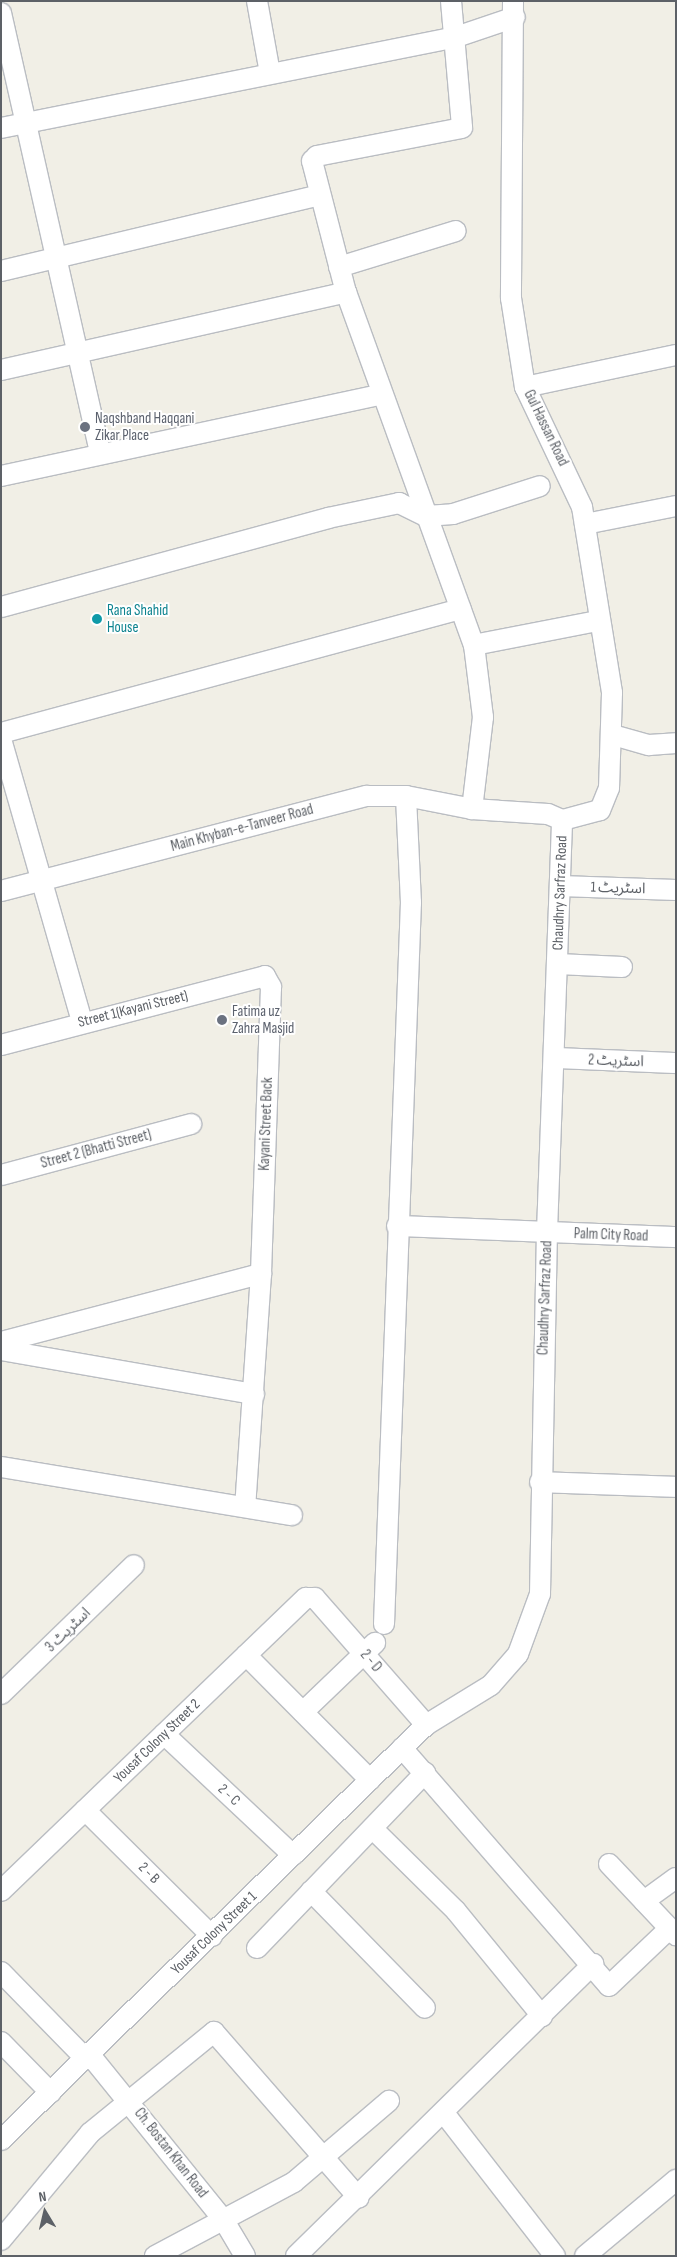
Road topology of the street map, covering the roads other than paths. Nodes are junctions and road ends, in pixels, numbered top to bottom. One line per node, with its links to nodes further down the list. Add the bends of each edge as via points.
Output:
1 (257, 1): 6 (street)
2 (451, 1): 5 (street)
3 (514, 9): 5 (street); 18 (street, Gul Hassan Road, via 509,155 511,298)
4 (1, 13): 7 (street)
5 (456, 37): 6 (street); 9 (street, via 462,128 317,156 313,170)
6 (270, 73): 7 (street)
7 (25, 123): 8 (street); 11 (street)
8 (1, 128)
9 (320, 195): 11 (street); 12 (street)
10 (456, 231): 12 (street)
11 (58, 258): 13 (street); 15 (street)
12 (339, 267): 14 (street)
13 (1, 271)
14 (346, 292): 15 (street); 19 (street)
15 (78, 353): 17 (street); 20 (street)
16 (676, 355): 18 (street)
17 (1, 370)
18 (525, 387): 25 (street, Gul Hassan Road, via 571,477)
19 (382, 394): 20 (street); 24 (street)
20 (100, 453): 21 (street)
21 (1, 476)
22 (540, 486): 24 (street, via 454,514)
23 (676, 506): 25 (street)
24 (426, 516): 26 (street, via 399,503 328,518); 27 (street)
25 (585, 524): 28 (street, Gul Hassan Road)
26 (1, 607)
27 (461, 609): 29 (street); 30 (street)
28 (598, 621): 29 (street); 31 (street, Gul Hassan Road, via 612,693)
29 (474, 645): 35 (street, via 483,717)
30 (1, 733)
31 (613, 735): 33 (street, via 649,745); 36 (street, Gul Hassan Road, via 609,788 600,810)
32 (1, 739): 37 (street)
33 (676, 743)
34 (406, 796): 35 (street, Main Khyban-e-Tanveer Road); 37 (street, Main Khyban-e-Tanveer Road, via 367,796); 50 (street, via 411,903)
35 (478, 809): 36 (street, Main Khyban-e-Tanveer Road, via 548,814)
36 (562, 820): 38 (street, Chaudhry Sarfraz Road)
37 (41, 879): 39 (street, Main Khyban-e-Tanveer Road); 44 (street)
38 (560, 886): 40 (street, اسٹریٹ 1); 41 (street, Chaudhry Sarfraz Road)
39 (1, 890)
40 (676, 890)
41 (558, 964): 42 (street); 46 (street, Chaudhry Sarfraz Road)
42 (622, 967)
43 (265, 976): 44 (street, Street 1(Kayani Street)); 53 (street, Kayani Street Back, via 271,987)
44 (82, 1022): 45 (street, Street 1(Kayani Street))
45 (1, 1045)
46 (555, 1058): 47 (street, اسٹریٹ 2); 51 (street, Chaudhry Sarfraz Road)
47 (676, 1063)
48 (192, 1124): 49 (street, Street 2 (Bhatti Street))
49 (1, 1175)
50 (397, 1226): 51 (street, Palm City Road); 64 (street)
51 (547, 1232): 52 (street, Palm City Road); 58 (street, Chaudhry Sarfraz Road)
52 (676, 1237)
53 (261, 1274): 54 (street); 56 (street, Kayani Street Back)
54 (1, 1342)
55 (1, 1350): 56 (street)
56 (254, 1394): 60 (street, Kayani Street Back)
57 (1, 1467): 60 (street)
58 (540, 1482): 59 (street); 69 (street, Chaudhry Sarfraz Road, via 540,1594 518,1654 490,1685)
59 (676, 1487)
60 (245, 1506): 61 (street)
61 (292, 1515)
62 (134, 1565): 67 (street, اسٹریٹ 3)
63 (315, 1598): 65 (street, 2 - D); 66 (street, Yousaf Colony Street 2, via 306,1598)
64 (384, 1624)
65 (370, 1649): 68 (street); 69 (street, 2 - D)
66 (246, 1655): 68 (street); 70 (street, Yousaf Colony Street 2)
67 (1, 1694)
68 (303, 1712): 73 (street)
69 (426, 1725): 71 (street, Yousaf Colony Street 1)
70 (164, 1734): 74 (street, Yousaf Colony Street 2); 76 (street, 2 - C)
71 (402, 1748): 72 (street); 73 (street, Yousaf Colony Street 1)
72 (425, 1773): 80 (street); 85 (street)
73 (370, 1780): 76 (street, Yousaf Colony Street 1)
74 (86, 1810): 79 (street, Yousaf Colony Street 2); 83 (street, 2 - B)
75 (374, 1830): 88 (street, via 456,1911)
76 (294, 1856): 83 (street, Yousaf Colony Street 1)
77 (609, 1864): 81 (street)
78 (676, 1878): 81 (street)
79 (1, 1891)
80 (311, 1891): 84 (street); 87 (street)
81 (644, 1901): 82 (street)
82 (673, 1932): 85 (street, via 609,1986)
83 (212, 1936): 90 (street, Yousaf Colony Street 1)
84 (257, 1948)
85 (593, 1964): 88 (street)
86 (1, 1972): 90 (street, Ch. Bostan Khan Road)
87 (425, 2008)
88 (542, 2016): 94 (street)
89 (1, 2042): 91 (street)
90 (88, 2057): 91 (street, Yousaf Colony Street 1); 92 (street, Ch. Bostan Khan Road)
91 (51, 2094): 95 (street, Yousaf Colony Street 1)
92 (128, 2098): 96 (street, via 214,2032); 99 (street, Ch. Bostan Khan Road); 100 (street, via 90,2133)
93 (389, 2101): 96 (street)
94 (444, 2113): 98 (street); 104 (street)
95 (1, 2140)
96 (326, 2154): 98 (street); 99 (street, via 275,2195)
97 (674, 2186): 105 (street)
98 (359, 2198): 103 (street)
99 (223, 2219): 101 (street); 102 (street, Ch. Bostan Khan Road)
100 (1, 2240)
101 (155, 2256)
102 (245, 2256)
103 (296, 2256)
104 (556, 2256)
105 (585, 2256)

